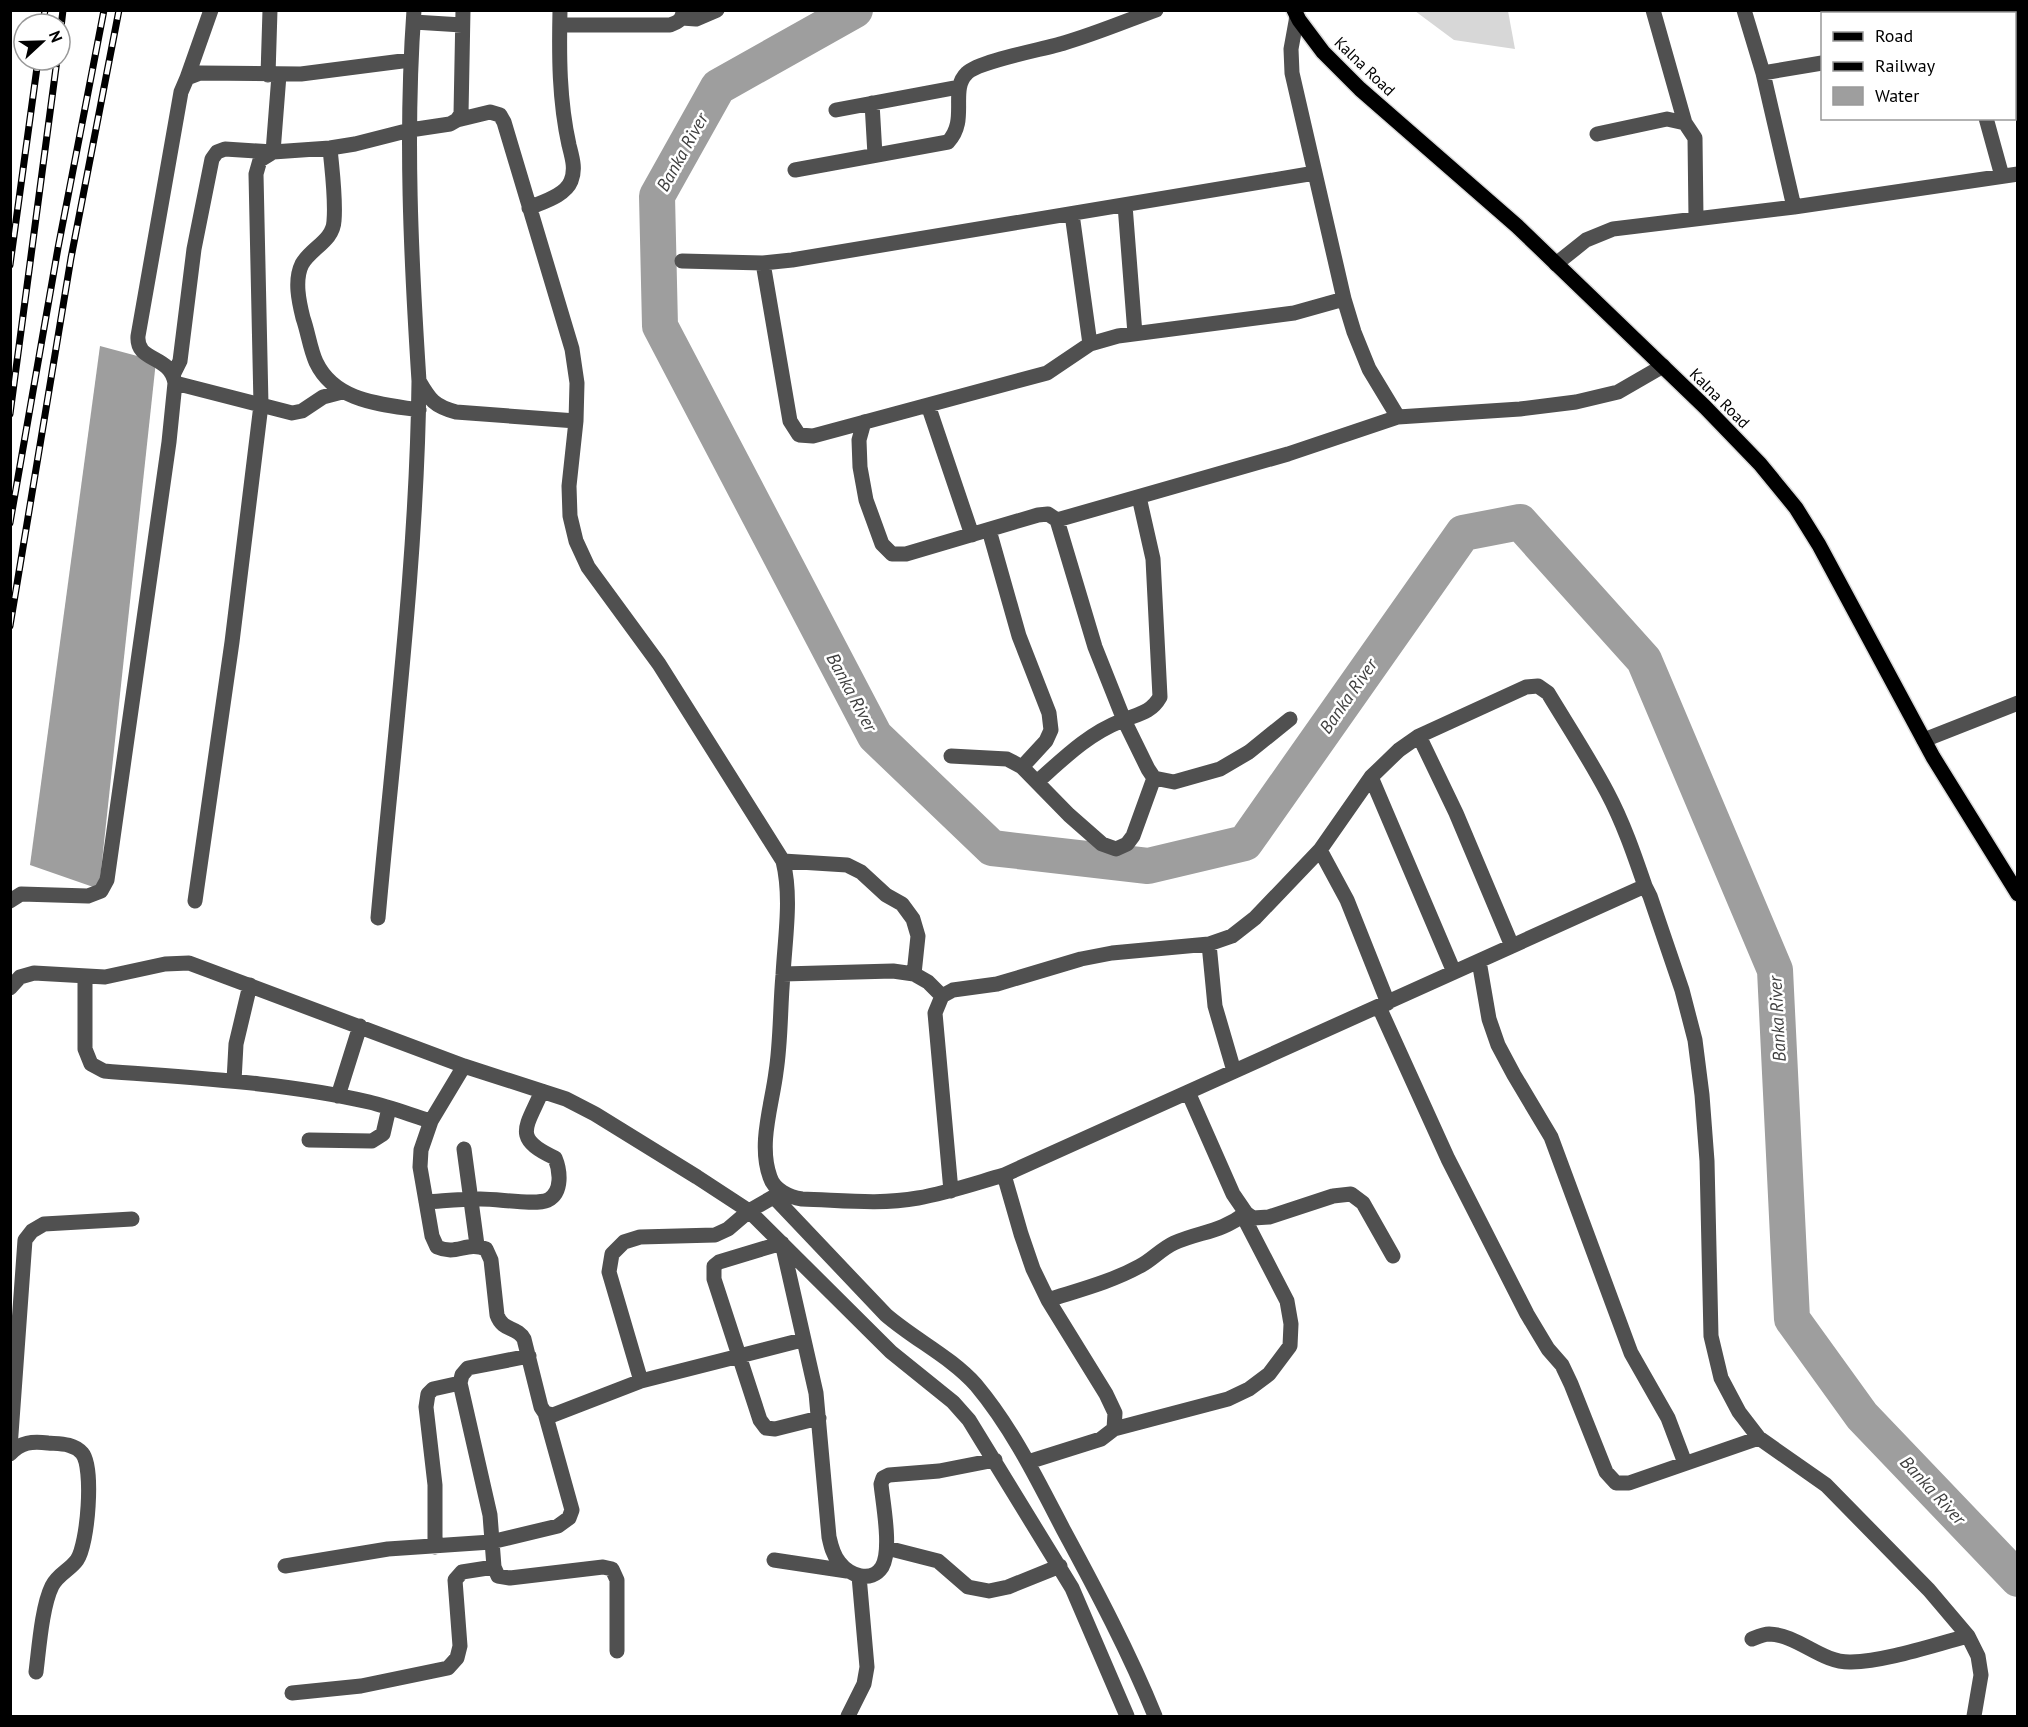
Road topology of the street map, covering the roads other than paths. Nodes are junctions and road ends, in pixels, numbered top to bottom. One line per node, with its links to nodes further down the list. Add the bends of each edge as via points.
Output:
1 (211, 10): 16 (street)
2 (270, 10): 15 (street)
3 (717, 10): 7 (street, via 696,19)
4 (1156, 10): 17 (street, via 1065,43 983,65 967,73)
5 (1653, 10): 22 (street)
6 (1744, 10): 14 (street)
7 (683, 14): 11 (street, via 670,25)
8 (1296, 14): 29 (street, via 1292,73); 38 (main road, Kalna Road, via 1323,52 1360,89)
9 (414, 16): 10 (street); 12 (street)
10 (462, 18): 20 (street, via 461,114)
11 (560, 18): 33 (street, via 562,115 574,169 571,183 563,192)
12 (410, 60): 15 (street); 23 (street)
13 (1821, 63): 14 (street)
14 (1763, 73): 32 (street)
15 (273, 75): 16 (street, via 200,73); 26 (street)
16 (187, 78): 43 (street, via 137,343 140,351 168,366)
17 (959, 87): 18 (street); 27 (street, via 956,133 948,142)
18 (872, 103): 19 (street); 27 (street)
19 (836, 110)
20 (457, 120): 23 (street); 33 (street, via 490,112 500,115)
21 (1987, 120): 30 (street)
22 (1685, 123): 24 (street, via 1667,119); 35 (street, via 1695,138)
23 (410, 130): 25 (street); 44 (street)
24 (1597, 134)
25 (330, 148): 26 (street); 45 (street, via 334,223 328,238 302,265 299,304 316,362)
26 (273, 152): 43 (street, via 225,149 213,159 194,249); 46 (street, via 260,160 256,174)
27 (875, 155): 28 (street)
28 (795, 170)
29 (1315, 172): 31 (street); 39 (street)
30 (2010, 175): 32 (street)
31 (1125, 205): 34 (street); 40 (street)
32 (1794, 207): 35 (street)
33 (529, 208): 50 (street, via 572,349 577,383)
34 (1072, 214): 37 (street); 41 (street)
35 (1696, 219): 38 (street, via 1613,229 1586,240)
36 (682, 261): 37 (street)
37 (763, 263): 51 (street, via 790,421 800,435 813,436)
38 (1556, 264): 42 (main road, Kalna Road)
39 (1344, 299): 40 (street, via 1294,313); 49 (street, via 1369,369)
40 (1135, 334): 41 (street)
41 (1090, 344): 47 (street, via 1047,374)
42 (1663, 366): 49 (street, via 1618,392 1576,402 1520,410); 60 (main road, Kalna Road, via 1760,464 1796,508)
43 (175, 378): 46 (street); 70 (street, via 107,880 101,891 88,896 21,894)
44 (419, 381): 48 (street); 50 (street, via 438,407 456,412)
45 (342, 392): 46 (street, via 292,413); 48 (street, via 368,402)
46 (261, 405): 71 (street)
47 (928, 405): 51 (street); 55 (street)
48 (419, 410): 72 (street, via 411,565)
49 (1398, 417): 52 (street)
50 (576, 421): 67 (street, via 570,516 588,567 659,664)
51 (864, 422): 55 (street, via 859,440 860,466 866,500 882,544 892,554 906,554)
52 (1139, 497): 53 (street); 58 (street, via 1153,559 1160,697 1155,707)
53 (1057, 520): 54 (street, via 1048,514 1038,515); 58 (street, via 1095,648)
54 (989, 530): 55 (street); 62 (street, via 1051,730)
55 (972, 534)
56 (2018, 703): 60 (street)
57 (1290, 719): 64 (street, via 1220,770 1174,782)
58 (1124, 720): 64 (street); 65 (street, via 1097,731)
59 (1419, 736): 63 (street); 68 (street, via 1526,687 1538,686 1548,693 1608,793); 74 (street)
60 (1924, 740): 69 (main road, Kalna Road)
61 (951, 756): 62 (street, via 1006,759)
62 (1022, 767): 65 (street)
63 (1371, 777): 66 (street); 76 (street)
64 (1154, 778): 65 (street, via 1133,836 1116,849 1102,844)
65 (1037, 782)
66 (1320, 850): 73 (street, via 1255,918 1232,936); 83 (street, via 1347,900)
67 (783, 861): 77 (street, via 788,882); 78 (street, via 847,865 902,904 913,919 918,936)
68 (1645, 886): 74 (street); 116 (street, via 1682,990 1695,1041 1707,1161 1711,1336 1721,1378)
69 (2018, 894)
70 (10, 901)
71 (195, 901)
72 (378, 918)
73 (1209, 944): 82 (street, via 1081,959); 86 (street, via 1215,1006)
74 (1512, 946): 75 (street)
75 (1479, 961): 76 (street); 121 (street, via 1489,1019 1498,1045 1551,1137 1631,1353 1668,1418)
76 (1454, 972): 83 (street)
77 (783, 974): 78 (street); 97 (street, via 777,1069 765,1156)
78 (914, 974): 82 (street)
79 (85, 977): 80 (street, via 34,973); 81 (street, via 189,963); 87 (street, via 85,1049 91,1064 104,1071)
80 (13, 978)
81 (250, 986): 84 (street); 87 (street, via 236,1044)
82 (942, 996): 96 (street, via 935,1012)
83 (1384, 1005): 86 (street); 121 (street, via 1448,1159 1527,1314 1562,1365 1606,1472 1616,1483 1629,1483)
84 (360, 1026): 85 (street); 90 (street)
85 (464, 1066): 88 (street); 92 (street)
86 (1234, 1071): 89 (street)
87 (234, 1081): 90 (street)
88 (542, 1091): 98 (street, via 526,1126 527,1139 534,1148 555,1158 560,1178 556,1192 540,1202); 100 (street, via 595,1114)
89 (1188, 1092): 95 (street); 101 (street)
90 (338, 1096): 91 (street)
91 (389, 1108): 92 (street); 93 (street, via 383,1134 372,1141)
92 (431, 1121): 99 (street, via 421,1150)
93 (309, 1140)
94 (464, 1149): 98 (street)
95 (1004, 1175): 96 (street); 107 (street, via 1033,1269)
96 (951, 1191): 97 (street, via 888,1201)
97 (778, 1195): 100 (street); 120 (street, via 886,1315 976,1385)
98 (471, 1199): 99 (street); 105 (street)
99 (426, 1202): 105 (street, via 437,1247 447,1251)
100 (749, 1211): 104 (street); 111 (street, via 715,1235 640,1237 624,1242 612,1254 609,1272)
101 (1245, 1215): 106 (street, via 1269,1217 1351,1194 1363,1203); 107 (street, via 1232,1224 1168,1245 1121,1275); 115 (street, via 1287,1301 1290,1346 1269,1374 1228,1400)
102 (132, 1220): 103 (street, via 44,1224)
103 (18, 1238): 117 (street)
104 (782, 1243): 108 (street); 110 (street, via 714,1266 714,1279); 119 (street, via 891,1352 953,1402)
105 (477, 1245): 109 (street, via 486,1249 491,1260 500,1323 521,1333)
106 (1393, 1256)
107 (1048, 1300): 115 (street, via 1106,1394 1114,1413)
108 (802, 1340): 110 (street); 114 (street)
109 (529, 1356): 112 (street, via 468,1368); 113 (street)
110 (739, 1356): 111 (street); 114 (street, via 766,1428)
111 (641, 1381): 113 (street, via 553,1415)
112 (460, 1383): 122 (street, via 490,1515); 123 (street, via 433,1389 426,1407 435,1485)
113 (545, 1413): 122 (street, via 572,1510 569,1518 558,1526)
114 (819, 1418): 129 (street, via 829,1537 839,1563)
115 (1114, 1429): 120 (street, via 1101,1439)
116 (1759, 1438): 121 (street); 130 (street, via 1826,1485 1929,1590)
117 (10, 1448)
118 (10, 1454): 133 (street, via 18,1446 33,1441 72,1445 88,1467 83,1549 52,1586)
119 (995, 1460): 124 (street, via 883,1478); 127 (street)
120 (1028, 1462): 137 (street, via 1117,1629)
121 (1685, 1463)
122 (491, 1542): 123 (street); 128 (street)
123 (435, 1547): 126 (street, via 388,1549)
124 (887, 1548): 127 (street, via 938,1561 968,1587 989,1591); 129 (street, via 882,1566 874,1574)
125 (774, 1560): 129 (street)
126 (285, 1566)
127 (1060, 1566): 136 (street)
128 (494, 1567): 132 (street, via 498,1576 510,1578 612,1569 617,1580); 134 (street, via 462,1572 455,1580 459,1646 457,1658 448,1668 361,1686)
129 (853, 1573): 135 (street, via 867,1667 864,1684)
130 (1968, 1636): 131 (street, via 1851,1662 1831,1660 1780,1636 1768,1634); 138 (street, via 1982,1675)
131 (1752, 1639)
132 (617, 1651)
133 (36, 1672)
134 (292, 1693)
135 (848, 1716)
136 (1127, 1716)
137 (1155, 1716)
138 (1974, 1716)

